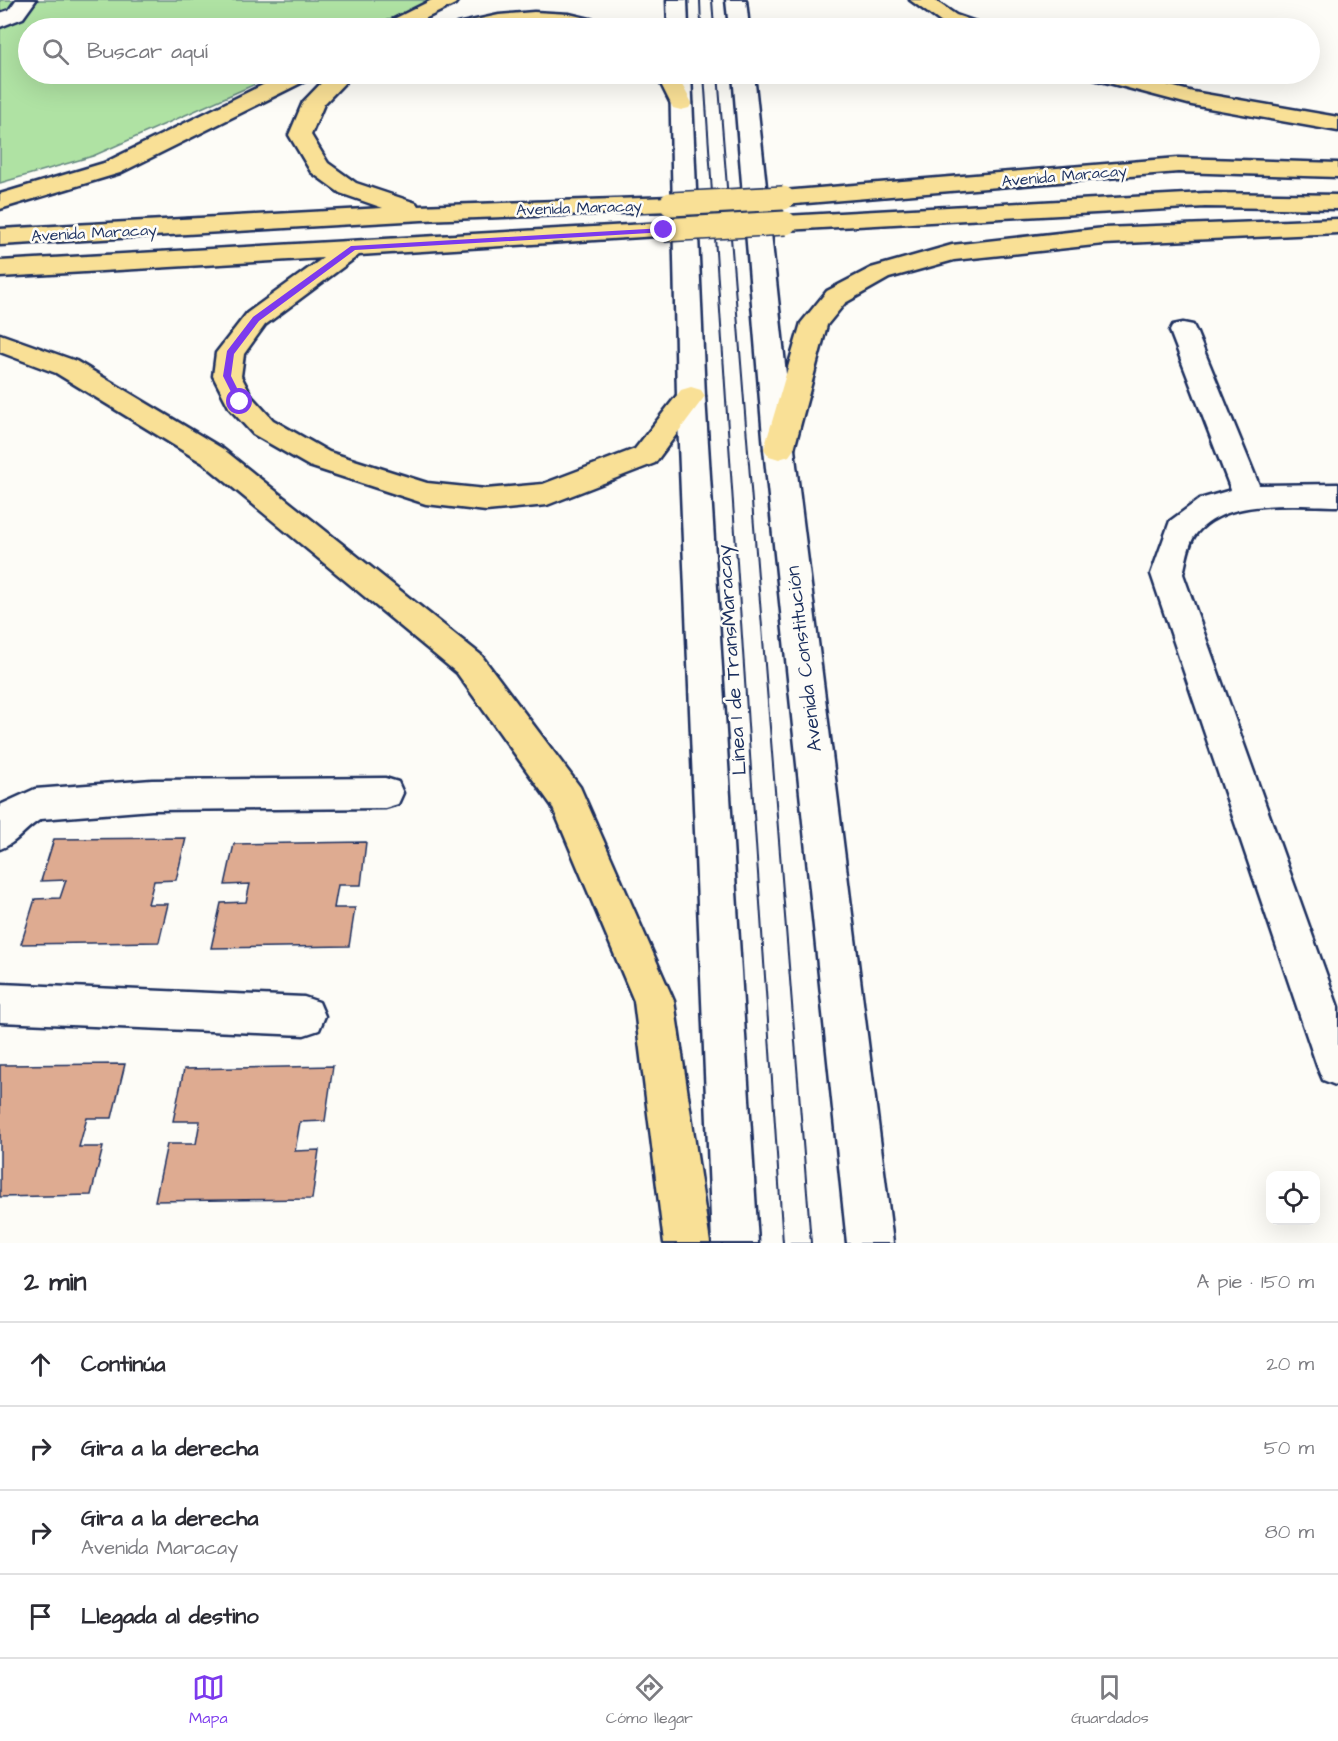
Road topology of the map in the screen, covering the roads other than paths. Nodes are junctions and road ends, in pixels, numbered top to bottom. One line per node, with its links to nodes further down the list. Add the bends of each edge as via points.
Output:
1 (26, 0): 12 (street, via 16,14)
2 (448, 0): 7 (main road)
3 (677, 0): 8 (street)
4 (706, 0): 9 (lane)
5 (736, 0): 10 (street)
6 (920, 0): 11 (main road)
7 (411, 18)
8 (678, 18)
9 (707, 18)
10 (738, 18)
11 (947, 18)
12 (0, 21)
13 (281, 84): 21 (main road, via 112,168)
14 (332, 84): 23 (main road, via 314,102 300,135 318,168 348,188)
15 (712, 84): 41 (lane, Línea 1 de TransMaracay)
16 (744, 84): 31 (street, Avenida Constitución)
17 (1140, 84): 19 (main road, via 1192,98)
18 (680, 88): 30 (street)
19 (1338, 124)
20 (1338, 170): 23 (main road, Avenida Maracay, bridge, via 1178,165 783,198)
21 (0, 202)
22 (1338, 202): 26 (main road, Avenida Maracay, bridge, via 1205,200)
23 (422, 213): 25 (main road, Avenida Maracay)
24 (1338, 226): 31 (main road, via 1104,236 952,253 880,273 836,297 814,323)
25 (0, 237)
26 (353, 248): 27 (main road, Avenida Maracay); 30 (main road, via 256,319 230,353 227,376 240,402 263,427 319,459 426,493 486,500 547,494 645,456)
27 (0, 269)
28 (1183, 331): 33 (street)
29 (0, 342): 39 (main road, via 66,367 213,456 469,664 567,798 654,1001)
30 (691, 396): 40 (street)
31 (779, 449): 42 (street, Avenida Constitución)
32 (1338, 495): 33 (street)
33 (1248, 496): 38 (street, via 1211,507 1181,529 1167,574)
34 (385, 794): 35 (street, via 152,795 34,804 12,817)
35 (0, 833)
36 (0, 1003): 37 (street)
37 (304, 1016)
38 (1338, 1066)
39 (687, 1243)
40 (735, 1243)
41 (797, 1243)
42 (870, 1243)

